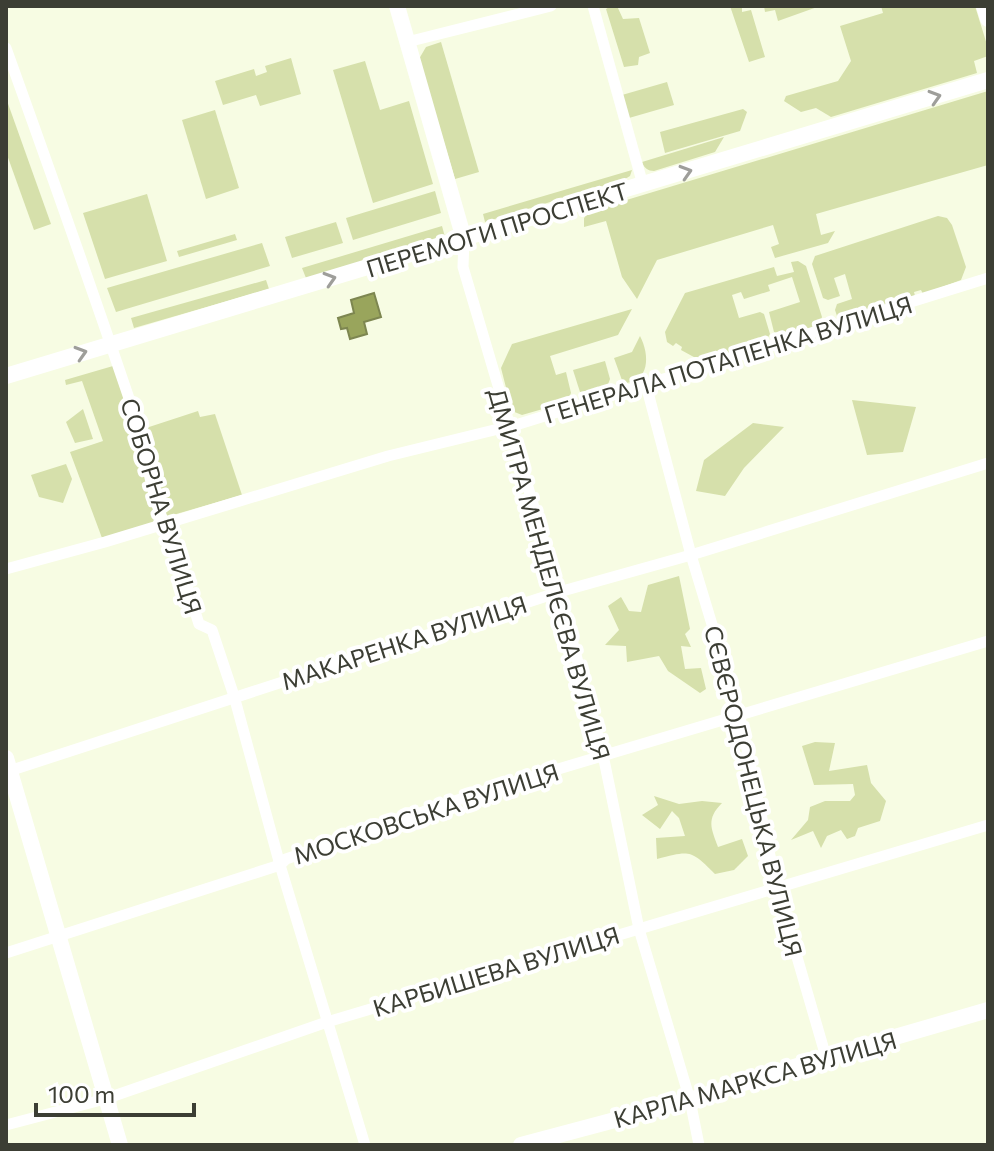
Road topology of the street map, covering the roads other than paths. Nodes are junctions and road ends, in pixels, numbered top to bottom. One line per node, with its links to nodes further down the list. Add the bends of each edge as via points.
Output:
1 (397, 6): 6 (street, ДМИТРА МЕНДЕЛЄЄВА ВУЛИЦЯ)
2 (551, 6): 6 (street)
3 (593, 6): 9 (street)
4 (984, 6): 5 (street)
5 (988, 19)
6 (407, 42): 10 (street, ДМИТРА МЕНДЕЛЄЄВА ВУЛИЦЯ)
7 (6, 48): 12 (street, СОБОРНА ВУЛИЦЯ)
8 (988, 80): 9 (street, ПЕРЕМОГИ ПРОСПЕКТ, one-way to 8)
9 (643, 185): 10 (street, ПЕРЕМОГИ ПРОСПЕКТ)
10 (464, 239): 12 (street, ПЕРЕМОГИ ПРОСПЕКТ, one-way to 10); 15 (street, ДМИТРА МЕНДЕЛЄЄВА ВУЛИЦЯ, via 463,267)
11 (988, 278): 14 (street, ГЕНЕРАЛА ПОТАПЕНКА ВУЛИЦЯ)
12 (110, 345): 13 (street, ПЕРЕМОГИ ПРОСПЕКТ, one-way to 12); 17 (street, СОБОРНА ВУЛИЦЯ)
13 (6, 376)
14 (646, 385): 15 (street, ГЕНЕРАЛА ПОТАПЕНКА ВУЛИЦЯ); 18 (street, СЄВЄРОДОНЕЦЬКА ВУЛИЦЯ)
15 (509, 427): 17 (street, ГЕНЕРАЛА ПОТАПЕНКА ВУЛИЦЯ, via 388,456); 20 (street, ДМИТРА МЕНДЕЛЄЄВА ВУЛИЦЯ)
16 (988, 463): 18 (street, МАКАРЕНКА ВУЛИЦЯ)
17 (164, 523): 19 (street, ГЕНЕРАЛА ПОТАПЕНКА ВУЛИЦЯ); 22 (street, СОБОРНА ВУЛИЦЯ, via 199,624 212,630)
18 (691, 555): 20 (street, МАКАРЕНКА ВУЛИЦЯ); 23 (street, СЄВЄРОДОНЕЦЬКА ВУЛИЦЯ)
19 (6, 569)
20 (559, 592): 22 (street, МАКАРЕНКА ВУЛИЦЯ); 24 (street, ДМИТРА МЕНДЕЛЄЄВА ВУЛИЦЯ)
21 (988, 641): 23 (street, МОСКОВСЬКА ВУЛИЦЯ)
22 (234, 696): 25 (street, МАКАРЕНКА ВУЛИЦЯ); 27 (street, СОБОРНА ВУЛИЦЯ)
23 (740, 717): 24 (street, МОСКОВСЬКА ВУЛИЦЯ); 28 (street, СЄВЄРОДОНЕЦЬКА ВУЛИЦЯ)
24 (603, 755): 27 (street, МОСКОВСЬКА ВУЛИЦЯ, via 466,797); 29 (street, ДМИТРА МЕНДЕЛЄЄВА ВУЛИЦЯ)
25 (7, 767): 30 (street)
26 (988, 825): 28 (street, КАРБИШЕВА ВУЛИЦЯ)
27 (280, 865): 30 (street, МОСКОВСЬКА ВУЛИЦЯ); 33 (street, СОБОРНА ВУЛИЦЯ)
28 (777, 888): 29 (street, КАРБИШЕВА ВУЛИЦЯ); 34 (street, СЄВЄРОДОНЕЦЬКА ВУЛИЦЯ)
29 (639, 929): 33 (street, КАРБИШЕВА ВУЛИЦЯ); 36 (street, ДМИТРА МЕНДЕЛЄЄВА ВУЛИЦЯ)
30 (59, 936): 31 (street, МОСКОВСЬКА ВУЛИЦЯ); 35 (street)
31 (6, 953)
32 (988, 1010): 34 (street, КАРЛА МАРКСА ВУЛИЦЯ)
33 (327, 1022): 35 (street, КАРБИШЕВА ВУЛИЦЯ); 39 (street, СОБОРНА ВУЛИЦЯ)
34 (826, 1057): 36 (street, КАРЛА МАРКСА ВУЛИЦЯ)
35 (105, 1099): 37 (street, КАРБИШЕВА ВУЛИЦЯ); 38 (street)
36 (690, 1100): 40 (street, КАРЛА МАРКСА ВУЛИЦЯ); 41 (street, ДМИТРА МЕНДЕЛЄЄВА ВУЛИЦЯ)
37 (6, 1125)
38 (120, 1145)
39 (365, 1145)
40 (521, 1145)
41 (699, 1145)

